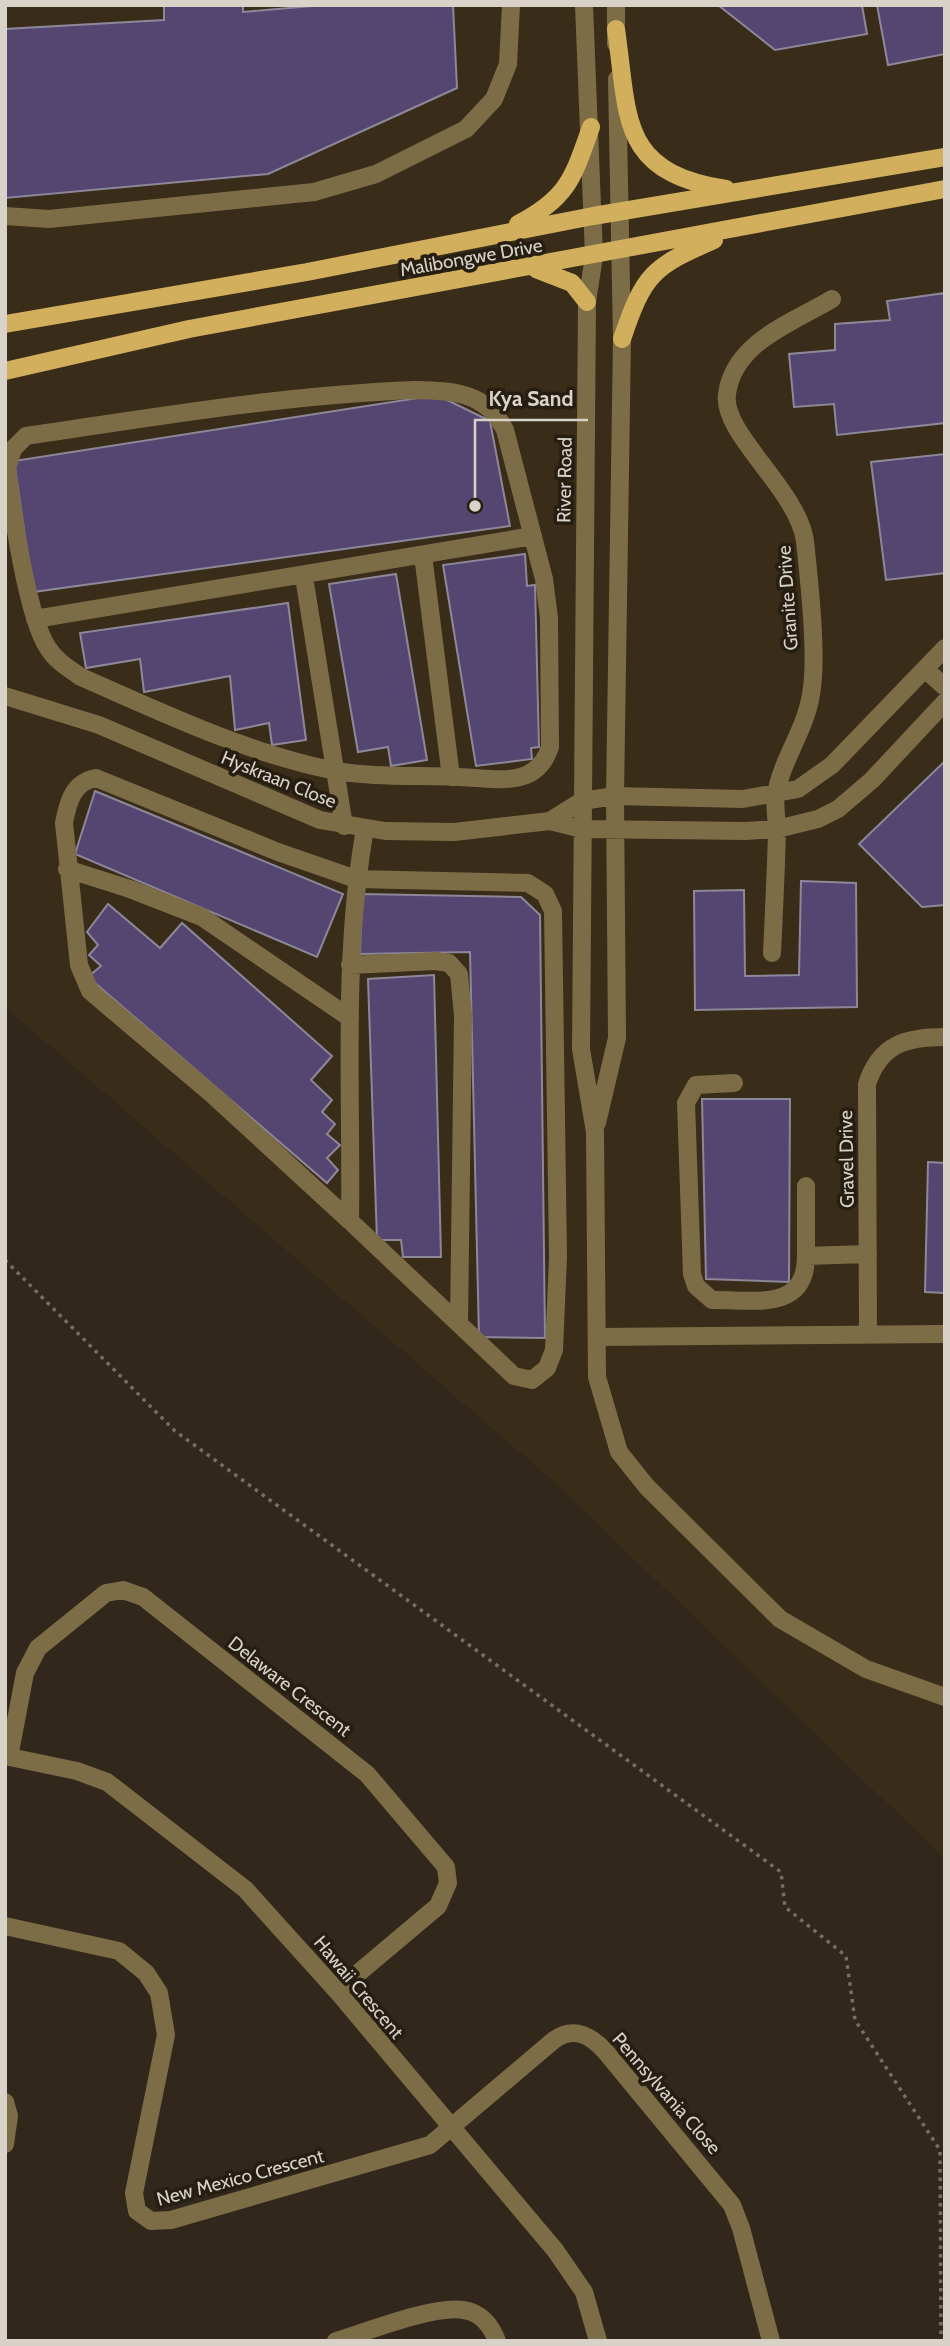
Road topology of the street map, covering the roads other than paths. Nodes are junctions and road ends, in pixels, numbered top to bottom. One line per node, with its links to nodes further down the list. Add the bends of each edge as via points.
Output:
1 (511, 5): 10 (street, via 508,64 494,99 466,129 376,174 314,192 49,219)
2 (584, 5): 5 (street, River Road)
3 (615, 5): 4 (street)
4 (616, 29): 8 (main road, via 630,124 640,145 668,174); 9 (street)
5 (591, 127): 11 (street, River Road); 13 (main road, via 560,195 546,210)
6 (945, 157): 8 (main road, Malibongwe Drive)
7 (945, 189): 12 (main road, Malibongwe Drive)
8 (740, 191): 9 (main road, Malibongwe Drive)
9 (618, 212): 11 (main road, Malibongwe Drive); 14 (street)
10 (5, 216)
11 (593, 216): 13 (main road, Malibongwe Drive); 15 (street, River Road)
12 (750, 225): 14 (main road, Malibongwe Drive); 20 (main road, via 657,269 632,311)
13 (503, 232): 19 (main road, Malibongwe Drive, via 307,272)
14 (620, 251): 15 (main road, Malibongwe Drive); 20 (street)
15 (594, 256): 16 (main road, Malibongwe Drive); 18 (street, River Road)
16 (533, 268): 18 (main road, via 572,283); 21 (main road, Malibongwe Drive, via 189,329)
17 (832, 299): 33 (street, Granite Drive, via 740,357 726,397 732,419 796,508 804,538 811,694)
18 (587, 302): 35 (street, River Road)
19 (5, 324)
20 (622, 339): 34 (street)
21 (5, 370)
22 (533, 536): 23 (street); 25 (street, via 505,430 490,408 464,393 344,393 26,436 13,449 7,468); 32 (street, via 549,618 550,747 545,762 535,772 516,779)
23 (423, 555): 24 (street); 32 (street)
24 (304, 576): 25 (street); 31 (street)
25 (35, 619): 31 (street, via 47,647 80,677 256,750)
26 (945, 648): 27 (street)
27 (925, 669): 28 (street); 33 (street, via 832,765 798,789)
28 (945, 687)
29 (5, 696): 37 (street, Hyskraan Close, via 99,725 290,808)
30 (945, 702): 41 (street, via 873,780 838,809)
31 (334, 770): 32 (street); 37 (street)
32 (451, 776)
33 (776, 795): 34 (street, via 743,799); 41 (street, Granite Drive)
34 (615, 796): 35 (street); 38 (street)
35 (582, 801): 36 (street); 40 (street, River Road)
36 (550, 821): 39 (street, Hyskraan Close, via 454,832); 40 (street)
37 (344, 826): 39 (street, Hyskraan Close)
38 (617, 828): 40 (street); 41 (street); 49 (street, via 617,1038)
39 (365, 829): 43 (street)
40 (582, 829): 49 (street, River Road, via 581,1049)
41 (777, 829): 44 (street, Granite Drive)
42 (67, 869): 43 (street, via 67,807 77,787 96,778); 46 (street, via 202,917); 51 (street, via 79,965 90,991 214,1096)
43 (356, 879): 45 (street); 54 (street, via 528,883 545,894 553,911 558,1257 554,1350 547,1368 532,1380 514,1376)
44 (772, 953)
45 (350, 965): 46 (street); 54 (street, via 436,961 449,963 459,974 463,1096)
46 (350, 1018): 51 (street)
47 (945, 1037): 52 (street, Gravel Drive, via 897,1042 872,1071 866,1096)
48 (734, 1083): 53 (street, via 696,1085 686,1103 696,1286 712,1300 779,1299 801,1283)
49 (595, 1132): 57 (street)
50 (806, 1186): 53 (street)
51 (350, 1221): 54 (street)
52 (868, 1254): 53 (street); 56 (street, Gravel Drive)
53 (806, 1256)
54 (459, 1323)
55 (945, 1334): 56 (street)
56 (868, 1335): 57 (street)
57 (597, 1336): 58 (street, via 597,1377 620,1452 647,1487 780,1619 866,1669)
58 (945, 1697)
59 (7, 1756): 61 (street, Hawaii Crescent, via 89,1774 122,1792 245,1889); 61 (street, Delaware Crescent, via 25,1672 38,1648 106,1593 122,1590 143,1597 367,1774 446,1867 447,1883 439,1906)
60 (5, 1926): 63 (street, New Mexico Crescent, via 119,1951 146,1973 159,1993 166,2035 134,2193 137,2211 146,2219 171,2220 413,2152 430,2145)
61 (337, 1992): 63 (street, Hawaii Crescent)
62 (5, 2102): 64 (street, via 9,2116)
63 (449, 2127): 67 (street, Hawaii Crescent, via 577,2279); 68 (street, Pennsylvania Close, via 561,2034 588,2036 727,2196 741,2228)
64 (5, 2144)
65 (336, 2341): 66 (street, via 460,2309 481,2317)
66 (497, 2341)
67 (598, 2341)
68 (771, 2341)

